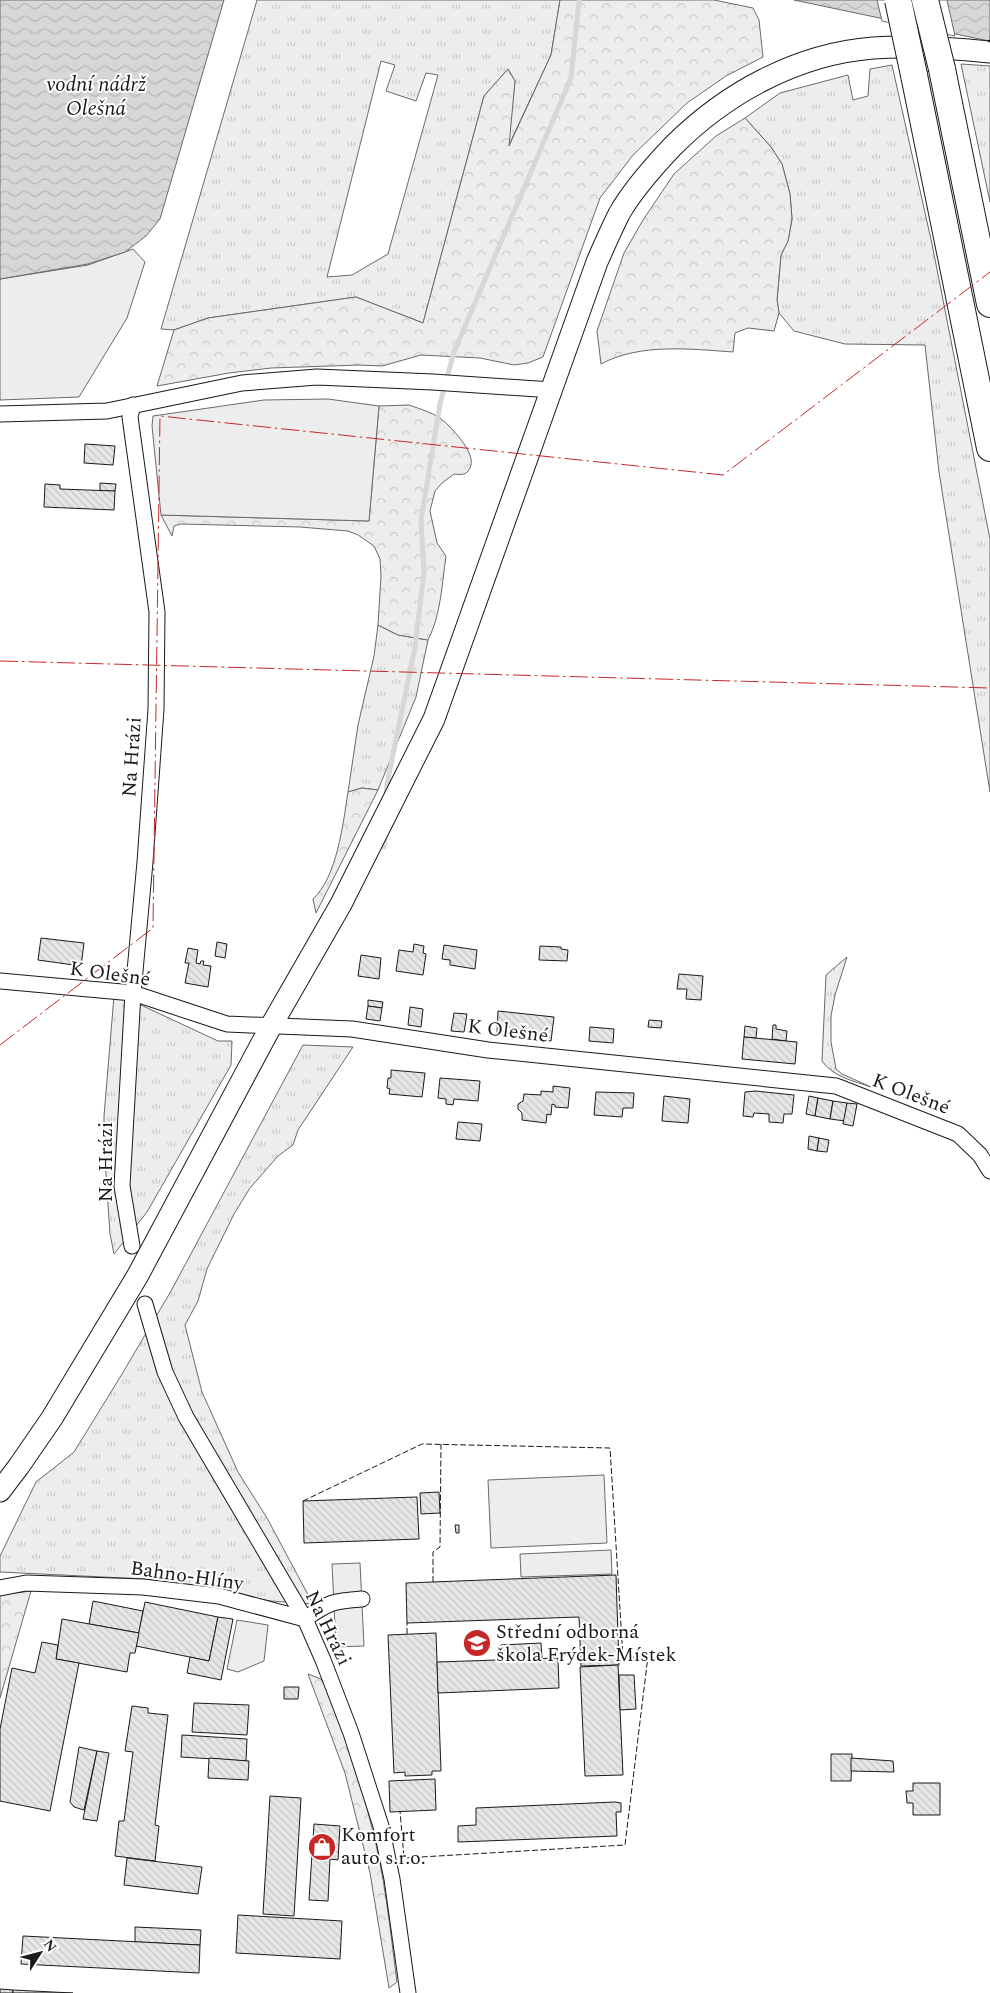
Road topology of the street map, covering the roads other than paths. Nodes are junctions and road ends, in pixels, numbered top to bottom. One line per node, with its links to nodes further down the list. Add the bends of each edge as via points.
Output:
1 (898, 0): 8 (highway, bridge)
2 (925, 0): 4 (highway, bridge)
3 (990, 52): 5 (street, via 920,47 872,48 828,56 750,86 722,104 653,167 620,213 597,262)
4 (990, 304)
5 (552, 390): 6 (street, via 317,377 242,384); 11 (street, via 434,719 341,904)
6 (133, 405): 7 (street, via 107,411); 10 (street, Na Hrázi, via 130,417 157,612 156,709)
7 (0, 414)
8 (990, 448)
9 (0, 981): 10 (street, K Olešné)
10 (133, 993): 11 (street, K Olešné, via 227,1024); 13 (street, Na Hrázi, via 122,1186)
11 (271, 1026): 12 (street, K Olešné, via 352,1029 488,1050 836,1086 958,1134 980,1155); 15 (street, via 138,1275 52,1418)
12 (990, 1171)
13 (132, 1246)
14 (145, 1304): 18 (street, Na Hrázi, via 165,1372 186,1417)
15 (0, 1491)
16 (0, 1588): 18 (street, Bahno-Hlíny, via 26,1582 143,1587 219,1596)
17 (362, 1599): 18 (street, via 334,1601)
18 (305, 1620): 19 (street, Na Hrázi, via 351,1734 382,1826)
19 (408, 1993)

